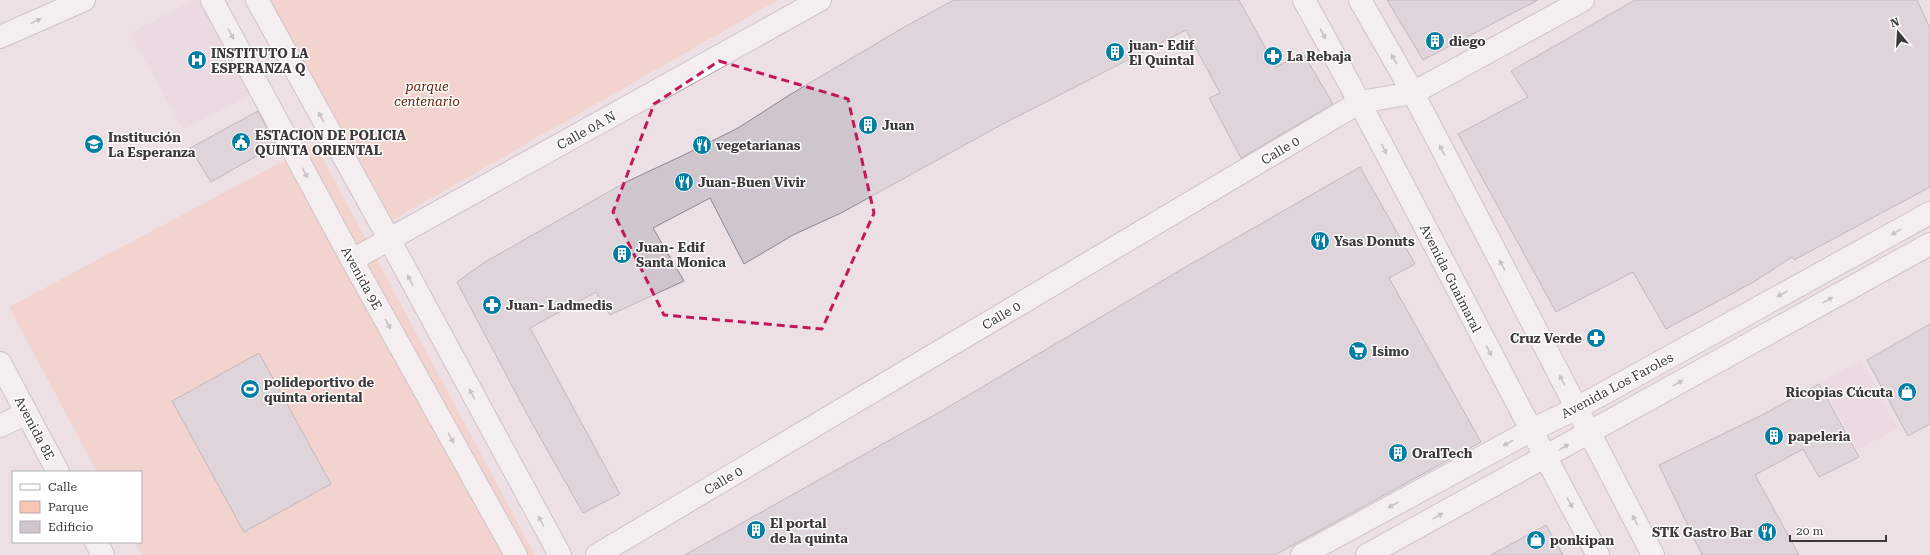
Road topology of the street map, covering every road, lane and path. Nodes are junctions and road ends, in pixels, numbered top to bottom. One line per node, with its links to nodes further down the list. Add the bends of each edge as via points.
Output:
1 (84, 0): 8 (street, one-way to 1)
2 (212, 0): 14 (street, Avenida 9E, one-way to 14)
3 (256, 0): 12 (street, one-way to 3)
4 (820, 0): 12 (street, Calle 0A N)
5 (1304, 0): 10 (street, Avenida Guaimaral, one-way to 10)
6 (1360, 0): 9 (street, one-way to 6)
7 (1583, 0): 9 (street, Calle 0)
8 (0, 37)
9 (1413, 93): 10 (street, Calle 0); 16 (street, one-way to 9)
10 (1360, 102): 19 (street, Avenida Guaimaral, one-way to 19); 27 (street, Calle 0)
11 (1930, 213): 16 (street, Avenida Los Faroles, one-way to 16)
12 (389, 240): 14 (street, Calle 0A N); 26 (street, one-way to 12)
13 (1930, 244): 20 (street, Avenida Los Faroles, one-way to 13)
14 (352, 260): 25 (street, Avenida 9E, one-way to 25)
15 (0, 363): 17 (street, Avenida 8E)
16 (1577, 408): 19 (street, Avenida Los Faroles); 20 (street)
17 (27, 413): 18 (street); 22 (street, Avenida 8E)
18 (0, 426)
19 (1530, 430): 21 (street, Avenida Guaimaral); 28 (street, Avenida Los Faroles, one-way to 28)
20 (1589, 432): 21 (street, Avenida Los Faroles, one-way to 20); 31 (street, one-way to 20)
21 (1545, 458): 29 (street, Avenida Los Faroles, one-way to 21); 30 (street, Avenida Guaimaral, one-way to 30)
22 (57, 471)
23 (97, 543): 24 (street)
24 (103, 555)
25 (516, 555)
26 (560, 555)
27 (597, 555)
28 (1302, 555)
29 (1367, 555)
30 (1598, 555)
31 (1653, 555)

